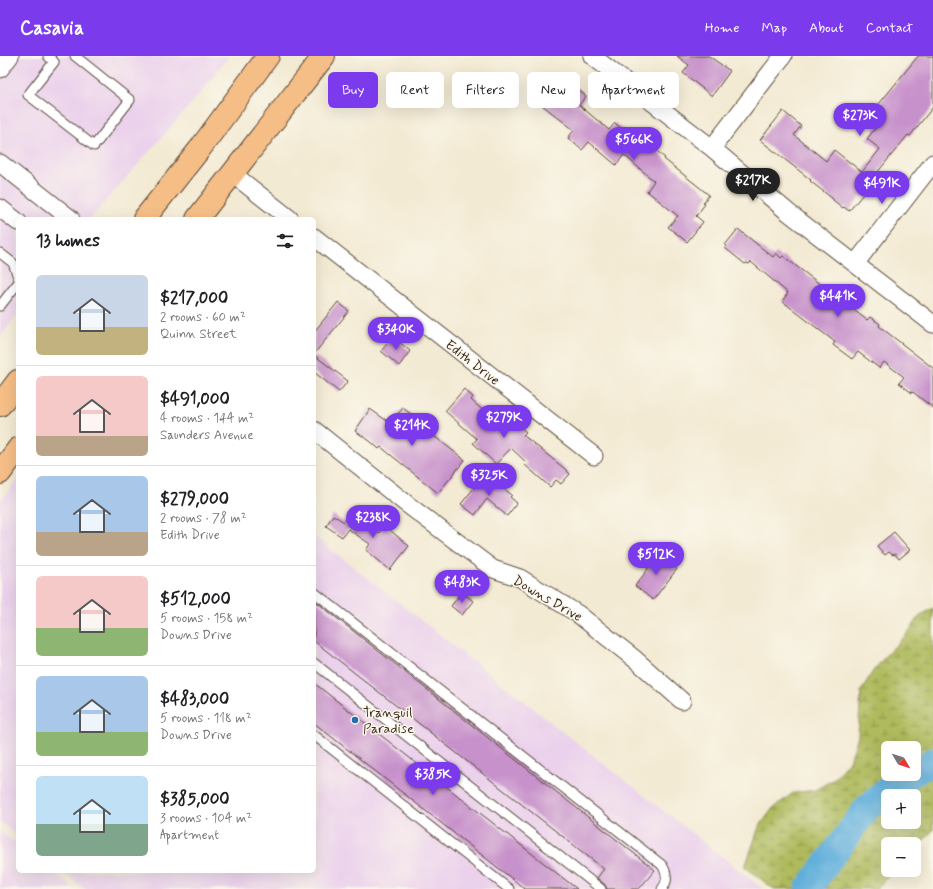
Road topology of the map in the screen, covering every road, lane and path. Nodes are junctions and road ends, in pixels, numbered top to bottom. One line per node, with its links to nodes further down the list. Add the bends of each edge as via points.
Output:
1 (10, 56): 8 (street)
2 (75, 56): 7 (lane, via 130,100 94,146 28,95)
3 (268, 56): 15 (main road)
4 (324, 56): 12 (main road)
5 (592, 56): 9 (street)
6 (783, 56): 9 (street)
7 (54, 58)
8 (0, 69)
9 (712, 148): 21 (street)
10 (0, 163): 14 (street)
11 (933, 164): 21 (street)
12 (233, 174): 16 (main road); 17 (street)
13 (0, 208): 18 (street)
14 (68, 217)
15 (146, 217)
16 (200, 217)
17 (287, 217)
18 (16, 220)
19 (316, 239): 30 (street, Edith Drive)
20 (0, 253): 22 (lane, via 13,263)
21 (855, 264): 25 (street)
22 (16, 271)
23 (16, 286): 24 (lane)
24 (0, 306)
25 (933, 324)
26 (16, 384): 27 (main road)
27 (0, 405)
28 (316, 432): 34 (street, Downs Drive, via 493,569 520,578 578,614)
29 (16, 452): 31 (main road)
30 (594, 456)
31 (0, 472)
32 (316, 594): 38 (lane, via 662,865 667,880)
33 (316, 665): 37 (lane)
34 (682, 701)
35 (316, 737): 36 (lane)
36 (510, 889)
37 (601, 889)
38 (662, 889)

